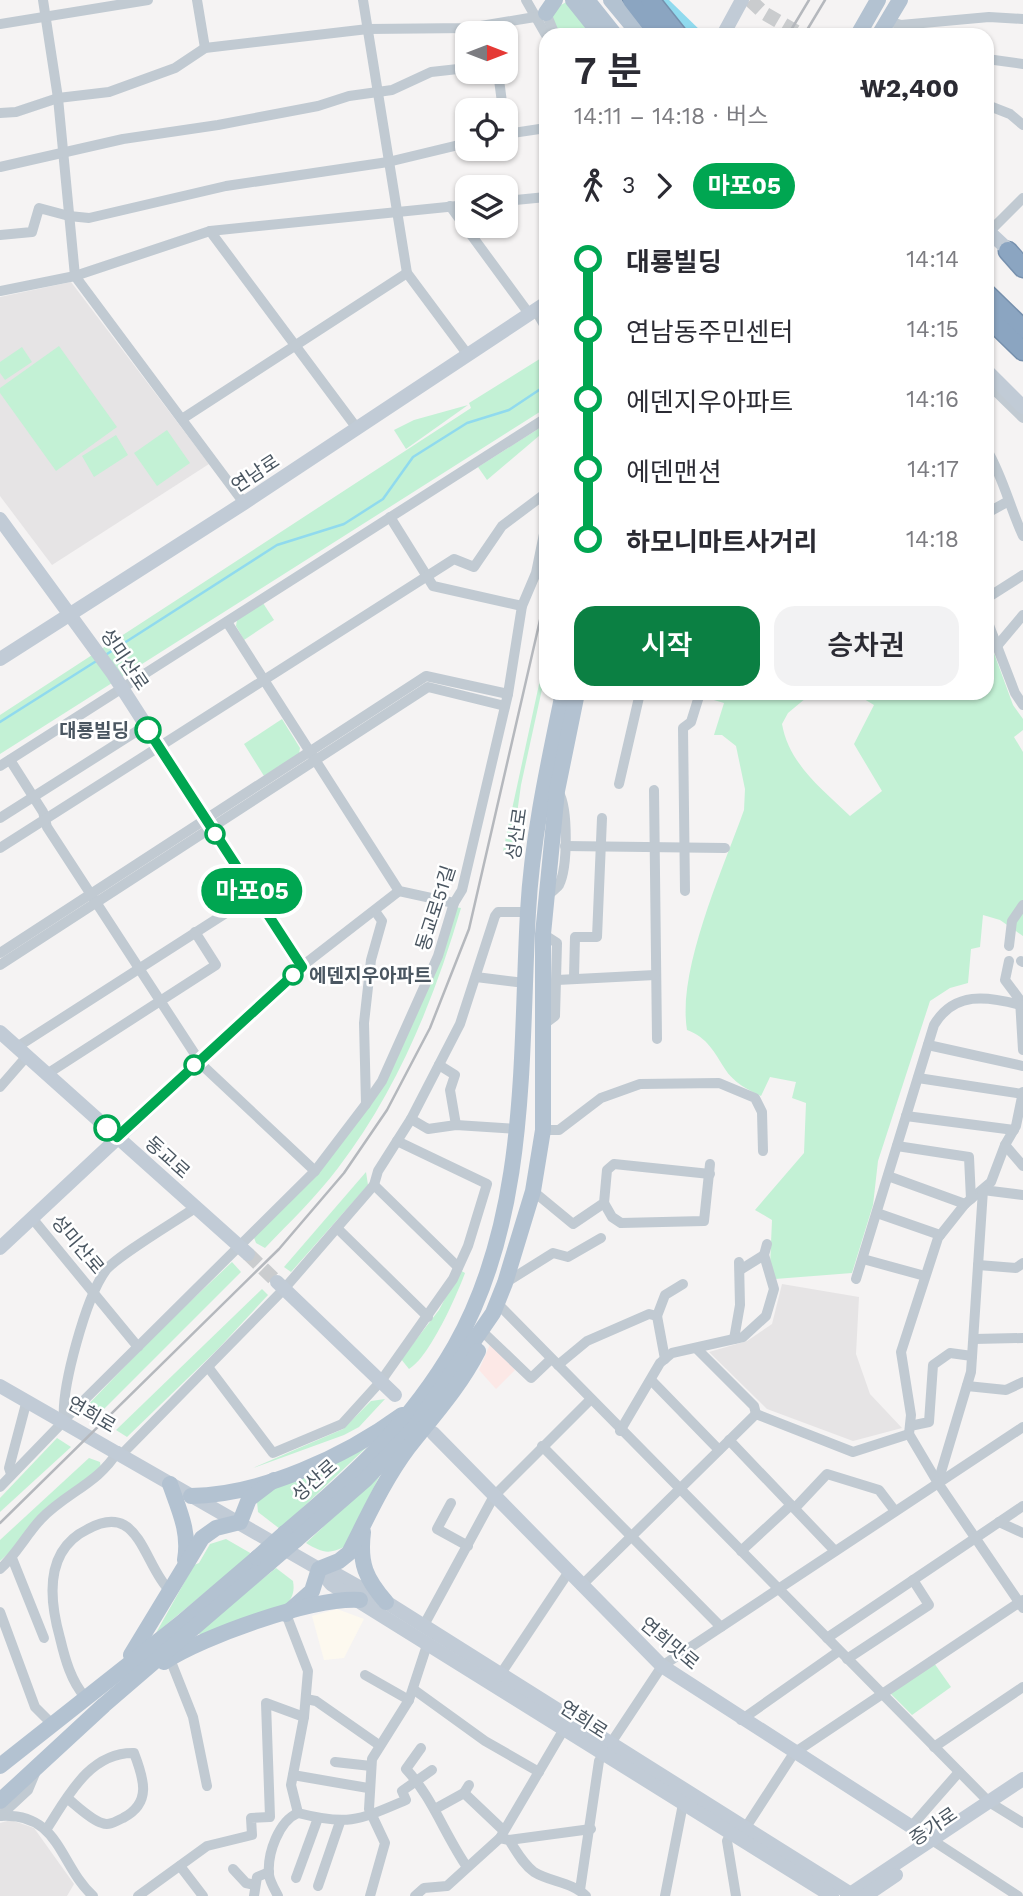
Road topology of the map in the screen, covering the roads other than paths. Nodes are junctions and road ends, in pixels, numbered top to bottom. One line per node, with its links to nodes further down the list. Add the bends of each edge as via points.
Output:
1 (43, 0): 16 (street)
2 (148, 0): 16 (street)
3 (197, 0): 31 (street)
4 (363, 0): 30 (street)
5 (526, 0): 15 (street)
6 (573, 0): 21 (main road)
7 (587, 0): 22 (main road)
8 (598, 0): 23 (main road)
9 (611, 0): 24 (main road)
10 (632, 0): 25 (highway)
11 (650, 0): 26 (highway)
12 (878, 0): 28 (main road)
13 (900, 0): 29 (main road)
14 (736, 5): 27 (street)
15 (544, 7): 19 (street); 20 (street); 30 (street, via 469,28)
16 (46, 17): 18 (street); 36 (street)
17 (1023, 19): 29 (street, via 989,17)
18 (0, 24)
19 (546, 28)
20 (552, 28)
21 (595, 28)
22 (609, 28)
23 (620, 28)
24 (634, 28)
25 (654, 28)
26 (672, 28)
27 (726, 28)
28 (862, 28)
29 (883, 28)
30 (368, 29): 31 (street); 35 (street)
31 (205, 48): 36 (street, via 175,68 109,92)
32 (994, 60): 33 (street)
33 (1023, 64)
34 (455, 69): 35 (street, via 431,72 398,89)
35 (377, 92): 43 (street); 44 (street)
36 (58, 98): 38 (street); 43 (street)
37 (994, 108): 39 (street)
38 (0, 113)
39 (1023, 125)
40 (539, 129): 41 (street)
41 (518, 132)
42 (455, 146): 44 (street)
43 (63, 154): 45 (street); 52 (street)
44 (388, 162): 51 (street); 52 (street, via 226,186 89,218)
45 (0, 167)
46 (539, 198): 48 (street)
47 (1023, 198): 53 (street)
48 (518, 200)
49 (450, 206): 50 (street); 51 (street); 64 (street)
50 (455, 206)
51 (397, 212): 54 (street); 60 (street)
52 (69, 216): 55 (street, via 39,208 32,232); 61 (street)
53 (994, 225)
54 (210, 231): 61 (street); 67 (street)
55 (0, 236)
56 (994, 237): 57 (street)
57 (1008, 251): 58 (street); 59 (highway)
58 (1023, 262)
59 (1023, 268)
60 (407, 273): 67 (street); 69 (street)
61 (75, 276): 62 (street); 74 (street)
62 (0, 291)
63 (994, 301): 66 (highway)
64 (537, 310): 69 (street, 연남로)
65 (994, 323): 68 (highway)
66 (1023, 329)
67 (295, 345): 74 (street); 76 (street)
68 (1023, 351)
69 (468, 355): 76 (street, 연남로)
70 (994, 378): 72 (street)
71 (994, 390): 73 (street)
72 (1023, 407)
73 (1023, 418)
74 (182, 419): 80 (street)
75 (539, 422): 82 (street)
76 (356, 428): 80 (street, 연남로)
77 (994, 463): 79 (street)
78 (539, 499): 88 (street, via 502,526 474,566 454,559)
79 (1007, 502): 81 (street); 85 (street)
80 (244, 503): 93 (street, 연남로)
81 (994, 509)
82 (390, 517): 88 (street); 95 (street)
83 (0, 519): 84 (street, 성미산로)
84 (5, 535): 93 (street, 성미산로)
85 (1023, 536)
86 (539, 558): 92 (street, 동교로51길)
87 (1023, 575): 90 (street)
88 (427, 576): 92 (street, via 433,586); 99 (street)
89 (994, 590): 90 (street)
90 (997, 592): 91 (street)
91 (994, 594)
92 (522, 606): 101 (street, 동교로51길)
93 (71, 612): 98 (street, 연남로); 100 (street, 성미산로)
94 (1023, 615): 97 (street)
95 (227, 622): 99 (street); 100 (street)
96 (994, 638): 97 (street)
97 (997, 646): 106 (street)
98 (0, 659)
99 (263, 680): 109 (street); 110 (street)
100 (122, 688): 108 (street, 성미산로); 111 (street)
101 (508, 694): 107 (street, 동교로51길); 110 (street, via 426,676)
102 (572, 700): 136 (main road, 성산로, via 541,802)
103 (573, 700): 116 (main road, 성산로)
104 (638, 700): 114 (street)
105 (698, 700): 125 (street, via 691,722 683,727)
106 (1023, 705)
107 (505, 706): 112 (street, via 428,687); 133 (street, 동교로51길, via 462,890)
108 (145, 726): 109 (street, 성미산로); 117 (street)
109 (159, 747): 120 (street); 121 (street, 성미산로)
110 (310, 752): 112 (street); 121 (street)
111 (10, 760): 113 (street); 117 (street)
112 (316, 762): 121 (street); 128 (street)
113 (0, 766)
114 (619, 784)
115 (654, 790): 124 (street)
116 (558, 791): 122 (street, 성산로, via 565,805); 131 (main road, 성산로)
117 (33, 797): 118 (street); 120 (street)
118 (0, 818)
119 (602, 818): 123 (street)
120 (45, 820): 126 (street); 132 (street)
121 (208, 824): 130 (street, 성미산로); 132 (street)
122 (565, 846): 123 (street); 131 (street, 성산로, via 559,884)
123 (601, 846): 124 (street); 147 (street, via 597,937 575,937)
124 (655, 847): 125 (street); 145 (street)
125 (683, 847): 127 (street); 129 (street)
126 (0, 848)
127 (725, 848)
128 (398, 891): 133 (street); 135 (street, 성미산로)
129 (685, 891)
130 (254, 895): 137 (street); 143 (street, 성미산로)
131 (547, 897): 138 (main road, 성산로)
132 (94, 899): 140 (street); 142 (street); 144 (street)
133 (454, 903): 165 (street, 동교로51길, via 439,956 382,1081)
134 (1023, 905): 139 (street, via 1012,921)
135 (375, 911): 143 (street, 성미산로); 165 (street, via 382,921 364,1023)
136 (528, 912): 146 (street, via 498,912); 149 (main road, 성산로)
137 (195, 932): 144 (street); 150 (street, via 216,965)
138 (543, 934): 148 (street, 성산로, via 557,943); 152 (main road, 성산로)
139 (1009, 946)
140 (0, 953)
141 (1009, 961): 151 (street, via 1006,983)
142 (0, 965)
143 (302, 967): 158 (street, 성미산로)
144 (139, 969): 150 (street); 157 (street)
145 (655, 975): 147 (street); 154 (street)
146 (476, 977): 149 (street); 159 (street)
147 (574, 977): 148 (street)
148 (558, 979): 152 (street, 성산로, via 555,1016)
149 (525, 983): 169 (main road, 성산로)
150 (160, 1001): 158 (street); 161 (street)
151 (1021, 1005): 155 (street, via 967,998 942,1011); 156 (street)
152 (543, 1025): 170 (main road, 성산로)
153 (0, 1032): 157 (street, 동교로)
154 (657, 1039)
155 (928, 1045): 160 (street); 162 (street)
156 (1023, 1050)
157 (22, 1052): 161 (street, 동교로); 163 (street)
158 (199, 1061): 172 (street, 성미산로); 178 (street)
159 (439, 1065): 167 (street); 168 (street, via 455,1075 450,1090)
160 (1023, 1066)
161 (47, 1074): 172 (street, 동교로)
162 (918, 1078): 164 (street); 166 (street)
163 (0, 1087)
164 (1023, 1093): 171 (street)
165 (366, 1104): 178 (street, 동교로51길)
166 (906, 1116): 171 (street); 175 (street)
167 (411, 1119): 168 (street, via 428,1129); 173 (street)
168 (456, 1125): 169 (street)
169 (516, 1129): 227 (main road, 성산로, via 498,1237 479,1294 455,1346)
170 (543, 1130): 176 (street, via 559,1130 601,1098 640,1084 719,1083 755,1098 762,1112); 182 (main road, 성산로)
171 (1014, 1130): 174 (street)
172 (117, 1137): 186 (street, 동교로); 188 (street, 성미산로)
173 (397, 1141): 180 (street); 199 (street, via 487,1184)
174 (1005, 1145): 177 (street); 181 (street, via 991,1182)
175 (897, 1146): 179 (street); 184 (street, via 968,1157)
176 (763, 1151)
177 (1023, 1166)
178 (316, 1171): 194 (street, 동교로51길)
179 (888, 1177): 184 (street); 187 (street)
180 (374, 1185): 189 (street); 199 (street)
181 (983, 1190): 183 (street); 184 (street); 198 (street)
182 (533, 1191): 185 (street, via 573,1224); 202 (main road, 성산로)
183 (1023, 1195)
184 (968, 1201): 190 (street)
185 (604, 1203): 185 (street, via 607,1170 614,1164 710,1169 704,1221 621,1223)
186 (195, 1208): 194 (street, 동교로); 205 (street, via 106,1270)
187 (877, 1213): 190 (street); 196 (street)
188 (32, 1218): 193 (street, 성미산로); 205 (street, 성미산로)
189 (338, 1229): 204 (street); 208 (street)
190 (940, 1236): 200 (street)
191 (597, 1241): 202 (street, via 568,1257 553,1253)
192 (767, 1244): 195 (street)
193 (0, 1248)
194 (244, 1251): 213 (street, 동교로51길)
195 (764, 1255): 211 (street, via 739,1266 740,1305); 211 (street, via 774,1289 766,1317)
196 (863, 1259): 200 (street); 201 (street)
197 (1023, 1264): 198 (street, via 1016,1268)
198 (978, 1265): 212 (street)
199 (458, 1267): 208 (street)
200 (925, 1276): 231 (street, via 901,1352)
201 (856, 1279)
202 (505, 1283): 206 (main road, 성산로)
203 (683, 1284): 207 (street, via 664,1295)
204 (281, 1285): 218 (street); 220 (street)
205 (95, 1294): 213 (street, 성미산로); 229 (street, via 76,1341)
206 (495, 1308): 209 (main road); 217 (street, 증가로); 254 (main road, 성산로, via 414,1428 365,1480)
207 (657, 1316): 216 (street); 217 (street, via 649,1314 587,1340)
208 (428, 1317): 220 (street)
209 (486, 1335): 217 (street, via 531,1378); 250 (main road, via 438,1415 389,1477)
210 (1023, 1338): 212 (street)
211 (734, 1339): 214 (street)
212 (974, 1339): 215 (street)
213 (138, 1347): 229 (street, 동교로51길)
214 (697, 1349): 216 (street, via 672,1353); 228 (street, via 754,1406)
215 (972, 1356): 223 (street); 231 (street, via 950,1353 933,1365 929,1422)
216 (665, 1359): 219 (street)
217 (554, 1362): 225 (street, 증가로)
218 (208, 1367): 220 (street, via 273,1453 342,1424); 237 (street)
219 (651, 1380): 232 (street); 236 (street)
220 (381, 1381): 224 (street)
221 (1023, 1382): 223 (street, via 1006,1390)
222 (0, 1386): 226 (street, 연희로)
223 (967, 1386): 240 (street)
224 (395, 1395)
225 (590, 1399): 232 (street, 증가로); 235 (street)
226 (27, 1400): 229 (street, 연희로); 238 (street, via 9,1468)
227 (415, 1405): 239 (main road, via 366,1442); 254 (main road, 성산로, via 396,1432)
228 (756, 1414): 231 (street, via 853,1451); 234 (street)
229 (62, 1422): 237 (street, 연희로); 238 (street, 연희로)
230 (1023, 1427): 240 (street)
231 (909, 1430): 240 (street)
232 (620, 1432): 243 (street, 증가로)
233 (433, 1433): 245 (street, 연희맛로)
234 (729, 1440): 236 (street); 247 (street)
235 (542, 1446): 245 (street); 255 (street)
236 (719, 1450): 243 (street)
237 (120, 1452): 241 (street, 연희로); 260 (street, via 104,1473 55,1505)
238 (12, 1474): 242 (street, 연희로)
239 (274, 1480): 244 (main road, via 223,1494); 251 (main road, via 249,1499)
240 (938, 1483): 249 (street); 256 (street)
241 (170, 1484): 244 (street, 연희로); 264 (main road, via 187,1537)
242 (0, 1487)
243 (680, 1489): 255 (street); 258 (street, 증가로)
244 (191, 1496): 251 (street, 연희로)
245 (494, 1496): 257 (street); 265 (street, 연희맛로)
246 (451, 1503): 257 (street, via 435,1532)
247 (793, 1506): 249 (street, via 827,1474 879,1490); 258 (street); 259 (street)
248 (1023, 1506): 252 (street)
249 (895, 1511): 259 (street)
250 (366, 1520): 263 (main road, via 349,1553); 271 (main road, via 361,1565)
251 (240, 1522): 263 (street, 연희로); 264 (main road, via 209,1532)
252 (999, 1522): 253 (street); 256 (street)
253 (1023, 1533)
254 (291, 1536): 261 (main road, 성산로, bridge)
255 (631, 1537): 267 (street); 276 (street)
256 (976, 1538): 266 (street); 272 (street)
257 (468, 1546): 275 (street)
258 (741, 1551): 268 (street, 증가로)
259 (835, 1551): 268 (street)
260 (12, 1558): 262 (street); 278 (street)
261 (262, 1561): 283 (main road, 성산로); 286 (main road, 성산로)
262 (0, 1569)
263 (319, 1569): 270 (street, 연희로, via 331,1584); 271 (street, 연희로); 274 (main road, via 312,1591)
264 (181, 1572): 269 (main road)
265 (568, 1573): 267 (street, 연희맛로); 284 (street)
266 (912, 1580): 277 (street); 280 (street, via 929,1605)
267 (582, 1586): 282 (street, 연희맛로)
268 (777, 1588): 276 (street); 277 (street, 증가로)
269 (170, 1591): 283 (main road); 290 (street, via 132,1530 120,1523 88,1529 65,1548 56,1564 51,1596 65,1660)
270 (360, 1600): 274 (main road, via 343,1599); 279 (street, 연희로)
271 (386, 1602): 275 (street, 연희로)
272 (1022, 1604): 289 (street)
273 (0, 1612): 295 (street, via 36,1707)
274 (286, 1614): 281 (main road, via 214,1636); 291 (street, via 308,1671)
275 (424, 1625): 284 (street, 연희로)
276 (721, 1627): 282 (street)
277 (827, 1637): 280 (street, 증가로)
278 (44, 1638)
279 (428, 1642): 288 (street); 296 (street, 연희로)
280 (843, 1655): 289 (street, 증가로); 294 (street)
281 (170, 1659): 286 (main road); 312 (street, via 193,1717)
282 (662, 1666): 294 (street, 연희맛로); 300 (street)
283 (122, 1668): 290 (main road, 성산로)
284 (502, 1672): 300 (street, 연희로)
285 (365, 1675): 292 (street)
286 (137, 1677): 305 (main road, 성산로)
287 (1023, 1688): 298 (street)
288 (413, 1689): 292 (street); 307 (street, via 485,1741)
289 (882, 1695): 298 (street, 증가로); 301 (street)
290 (85, 1697): 295 (main road, 성산로)
291 (306, 1699): 293 (street); 297 (street, via 316,1701)
292 (409, 1700): 297 (street)
293 (304, 1717): 309 (street); 333 (street, via 266,1703 270,1817 251,1818 252,1835 207,1846)
294 (741, 1720): 301 (street, 연희맛로)
295 (53, 1725): 303 (main road, 성산로)
296 (564, 1729): 300 (street, 연희로); 307 (street)
297 (379, 1745): 304 (street)
298 (934, 1747): 308 (street, 증가로)
299 (421, 1748): 311 (street, via 406,1769)
300 (606, 1748): 317 (street, 연희로); 326 (street, 연희로); 328 (street, via 599,1761)
301 (794, 1753): 326 (street); 327 (street, 연희맛로)
302 (335, 1762): 304 (street)
303 (0, 1766)
304 (371, 1766): 313 (street)
305 (37, 1769): 316 (main road, 성산로); 322 (street, via 28,1790)
306 (432, 1770): 311 (street)
307 (539, 1772): 331 (street)
308 (959, 1772): 318 (street, 증가로); 327 (street)
309 (293, 1774): 313 (street); 320 (street)
310 (1023, 1779): 318 (street, 증가로)
311 (416, 1780): 319 (street); 321 (street, via 402,1791 406,1800)
312 (207, 1787)
313 (368, 1788): 321 (street)
314 (1023, 1789): 318 (street, 증가로)
315 (67, 1798): 315 (street, via 81,1776 121,1752 134,1753 145,1794 129,1815 100,1823); 329 (street)
316 (0, 1801)
317 (683, 1804): 330 (street, 연희로); 352 (street)
318 (993, 1805): 325 (street); 332 (street, 증가로)
319 (435, 1809): 331 (street, via 466,1789); 334 (street)
320 (298, 1813): 323 (street); 336 (street, via 281,1825)
321 (370, 1815): 324 (street); 349 (street, via 385,1843)
322 (0, 1816): 329 (street, via 19,1817)
323 (318, 1818): 324 (street); 337 (street)
324 (340, 1822): 339 (street)
325 (1023, 1823)
326 (746, 1827): 343 (street, 연희로)
327 (910, 1828): 332 (street, 연희맛로)
328 (591, 1829): 331 (street); 341 (street)
329 (46, 1830): 344 (street)
330 (732, 1833): 342 (street, via 727,1841); 353 (street, 연희로)
331 (504, 1836): 334 (street); 341 (street, via 537,1874)
332 (935, 1843): 343 (street, 증가로); 354 (street, 증가로); 355 (street)
333 (180, 1866): 345 (street); 346 (street)
334 (467, 1867): 340 (street)
335 (233, 1868): 338 (street, via 246,1883)
336 (270, 1872): 338 (street, via 257,1877); 348 (street)
337 (296, 1878)
338 (255, 1885): 347 (street)
339 (317, 1886)
340 (447, 1886): 350 (street, via 424,1888); 351 (street)
341 (583, 1893)
342 (738, 1894)
343 (850, 1895)
344 (93, 1896)
345 (138, 1896)
346 (203, 1896)
347 (254, 1896)
348 (278, 1896)
349 (370, 1896)
350 (415, 1896)
351 (453, 1896)
352 (665, 1896)
353 (832, 1896)
354 (865, 1896)
355 (1018, 1896)

